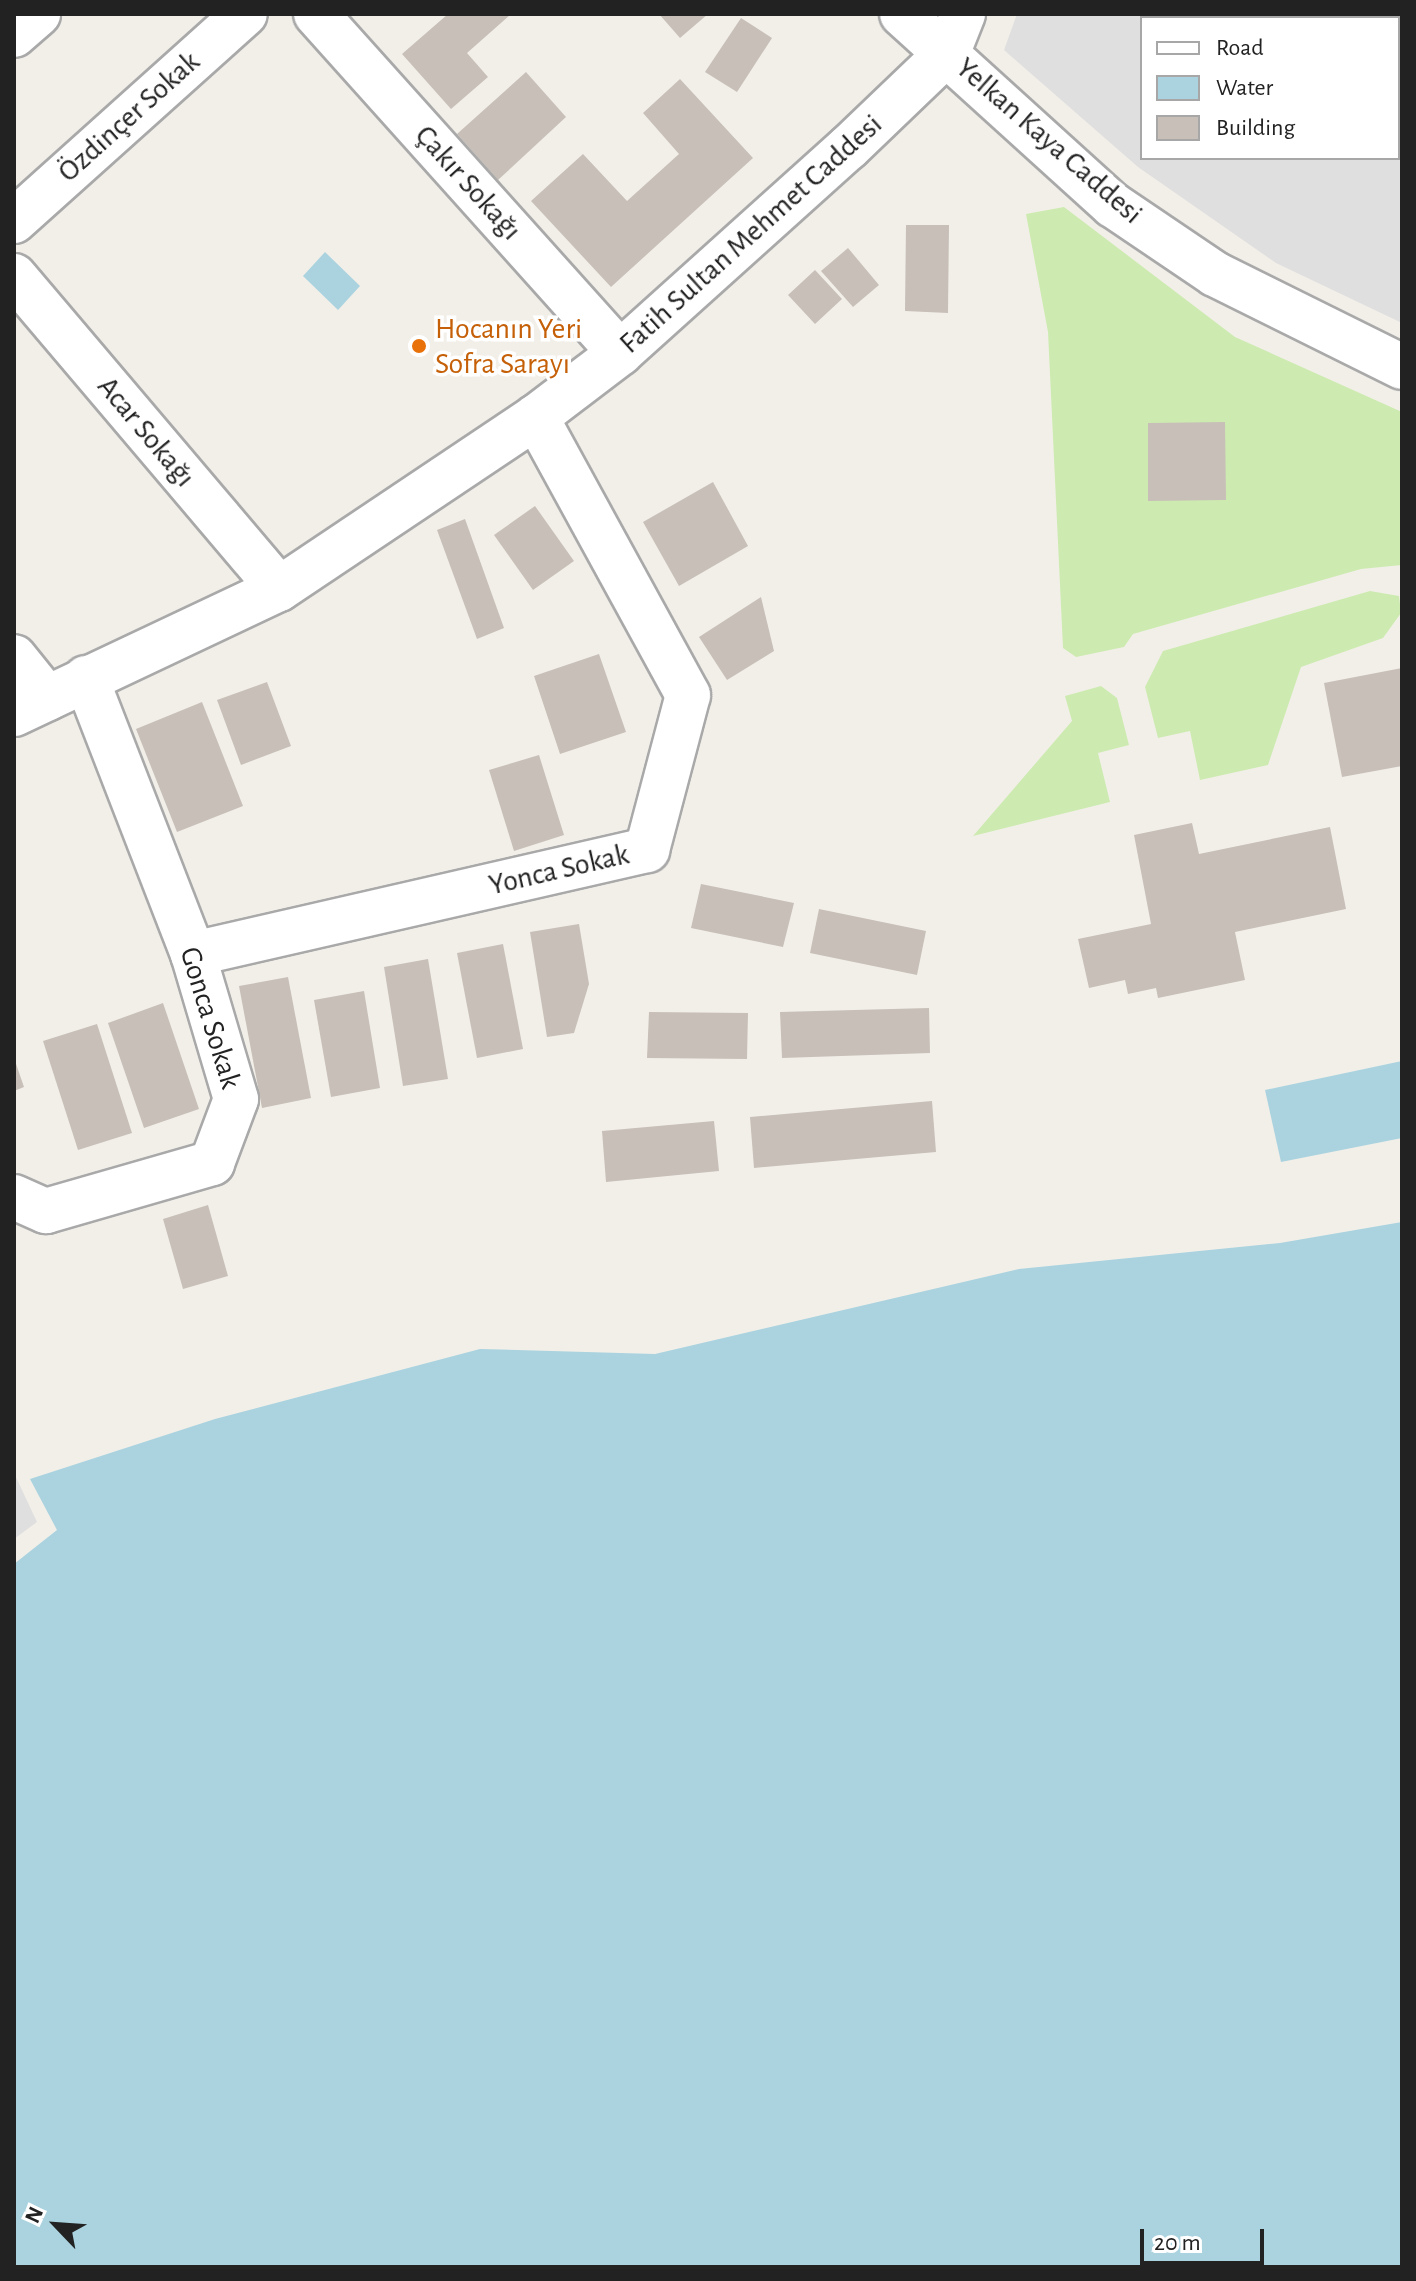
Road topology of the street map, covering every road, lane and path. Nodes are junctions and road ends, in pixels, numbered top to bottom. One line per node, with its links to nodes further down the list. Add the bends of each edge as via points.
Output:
1 (38, 14): 6 (street)
2 (245, 14): 7 (street, Özdinçer Sokak)
3 (316, 14): 9 (street, Çakır Sokağı)
4 (902, 14): 5 (street, Yelkan Kaya Caddesi)
5 (956, 33): 9 (street, Fatih Sultan Mehmet Caddesi); 10 (street, Yelkan Kaya Caddesi, via 1113,205 1228,281)
6 (14, 35)
7 (14, 221)
8 (14, 276): 12 (street, Acar Sokağı)
9 (620, 353): 11 (street, Fatih Sultan Mehmet Caddesi)
10 (1402, 367)
11 (536, 417): 12 (street, Fatih Sultan Mehmet Caddesi); 16 (street, Yonca Sokak, via 688,695 647,850)
12 (279, 589): 14 (street, Fatih Sultan Mehmet Caddesi)
13 (14, 657): 15 (street)
14 (86, 678): 15 (street, Fatih Sultan Mehmet Caddesi); 16 (street, Gonca Sokak)
15 (30, 706)
16 (193, 954): 17 (street, Gonca Sokak, via 236,1099 212,1163 46,1211)
17 (14, 1197)

